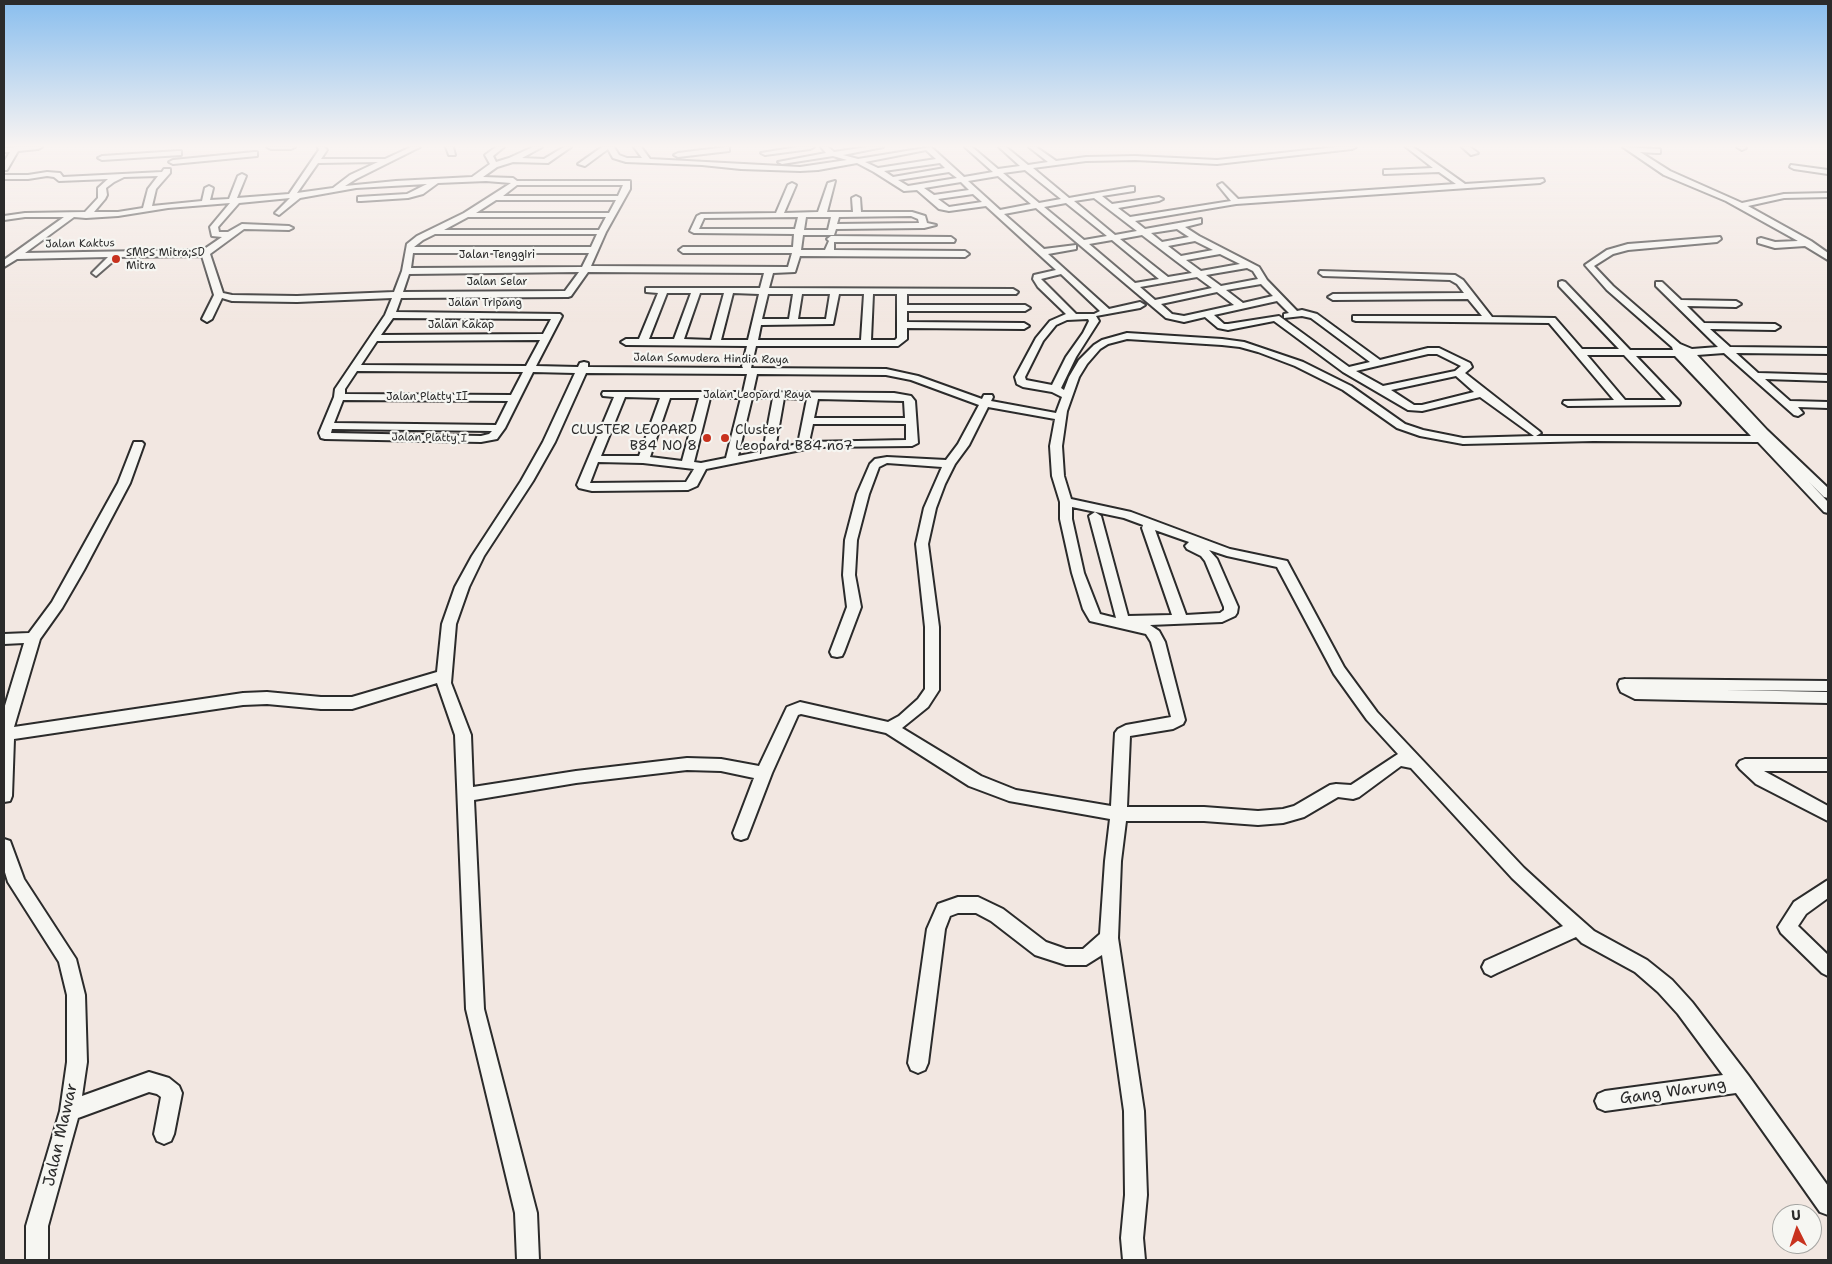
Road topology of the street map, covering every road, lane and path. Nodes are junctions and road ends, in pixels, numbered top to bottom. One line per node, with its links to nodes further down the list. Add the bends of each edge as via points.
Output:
1 (95, 206): 31 (street)
2 (148, 206): 20 (street)
3 (180, 206): 20 (street)
4 (230, 206): 44 (street, via 214,227 215,234)
5 (285, 206): 22 (street)
6 (480, 206): 26 (street)
7 (616, 206): 27 (street)
8 (783, 206): 28 (street)
9 (825, 206): 23 (street)
10 (856, 206): 25 (street)
11 (941, 206): 12 (street, via 949,209)
12 (969, 206)
13 (993, 206): 21 (street)
14 (1033, 206): 21 (street); 52 (street)
15 (1075, 206): 45 (street)
16 (1117, 206): 19 (street)
17 (1212, 206): 33 (street)
18 (1742, 206): 51 (street)
19 (1111, 207): 33 (street)
20 (147, 210): 31 (street)
21 (1000, 212): 61 (street)
22 (279, 213)
23 (822, 214): 24 (street); 29 (street)
24 (836, 214): 25 (street); 43 (street)
25 (857, 214): 43 (street, via 912,214 922,218 928,226)
26 (467, 215): 27 (street); 37 (street)
27 (611, 215): 40 (street)
28 (779, 215): 29 (street); 48 (street, via 702,215)
29 (803, 215): 41 (street)
30 (71, 216): 31 (street); 32 (street); 65 (street)
31 (86, 216)
32 (4, 218)
33 (1128, 220): 42 (street)
34 (1198, 222): 35 (street)
35 (1178, 226): 42 (street); 46 (street)
36 (289, 228): 44 (street, via 242,226)
37 (431, 232): 38 (street); 54 (street, via 414,242)
38 (510, 232): 39 (street); 55 (street)
39 (545, 232): 40 (street); 56 (street)
40 (602, 232): 57 (street)
41 (800, 232): 43 (street); 48 (street); 60 (street)
42 (1144, 232): 45 (street); 53 (street)
43 (832, 233): 49 (street); 62 (street)
44 (229, 235): 59 (street)
45 (1114, 237): 52 (street); 78 (street)
46 (1196, 238): 53 (street); 58 (street)
47 (1717, 239): 136 (street, via 1628,247 1610,252 1589,265 1610,288)
48 (689, 240): 60 (street); 72 (street)
49 (951, 240)
50 (1761, 241): 51 (street, via 1775,245)
51 (1808, 243): 66 (street)
52 (1077, 245): 61 (street); 82 (street); 83 (street)
53 (1162, 245): 67 (street)
54 (409, 250): 55 (street); 71 (street)
55 (498, 250): 56 (street)
56 (534, 250): 57 (street)
57 (593, 250): 70 (street)
58 (1221, 251): 67 (street); 69 (street)
59 (205, 252): 63 (street, Jalan Kaktus); 96 (street)
60 (796, 252): 62 (street); 73 (street, Jalan Tenggiri, via 792,270)
61 (1043, 252): 74 (street)
62 (829, 253): 64 (street)
63 (116, 254): 65 (street, Jalan Kaktus); 75 (street)
64 (965, 254)
65 (15, 256): 68 (street)
66 (1828, 257)
67 (1179, 259): 77 (street)
68 (4, 264)
69 (1248, 265): 77 (street); 79 (street, via 1258,271)
70 (585, 268): 71 (street, Jalan Tenggiri); 72 (street, Jalan Tenggiri); 105 (street)
71 (406, 269): 97 (street)
72 (680, 270): 73 (street, Jalan Tenggiri)
73 (769, 270): 89 (street)
74 (1064, 271): 109 (street); 114 (street, via 1037,279)
75 (96, 273)
76 (1323, 273): 98 (street, via 1446,276 1460,282)
77 (1199, 274): 78 (street); 84 (street)
78 (1167, 281): 83 (street)
79 (1263, 281): 84 (street); 101 (street)
80 (1562, 284): 138 (street)
81 (1659, 284): 103 (street)
82 (1117, 285)
83 (1133, 286): 102 (street)
84 (1218, 289): 102 (street); 106 (street)
85 (649, 290): 86 (street)
86 (663, 291): 87 (street); 130 (street)
87 (696, 291): 88 (street); 131 (street)
88 (729, 291): 89 (street); 132 (street)
89 (764, 291): 90 (street); 120 (street)
90 (798, 291): 91 (street); 121 (street)
91 (835, 292): 92 (street); 122 (street)
92 (869, 292): 93 (street); 135 (street)
93 (902, 292): 94 (street); 107 (street)
94 (1013, 292)
95 (482, 294): 97 (street, Jalan Selar); 105 (street, Jalan Selar); 113 (street)
96 (220, 295): 97 (street, Jalan Selar, via 297,299); 119 (street)
97 (398, 295): 112 (street)
98 (1472, 296): 99 (street); 118 (street)
99 (1334, 297)
100 (1132, 298): 109 (street, via 1140,305)
101 (1278, 298): 106 (street); 111 (street)
102 (1153, 303): 110 (street, via 1169,316 1179,319)
103 (1679, 303): 104 (street); 125 (street)
104 (1736, 304)
105 (563, 305): 113 (street, Jalan Tripang); 127 (street)
106 (1241, 306): 110 (street)
107 (902, 308): 108 (street); 123 (street)
108 (1025, 308)
109 (1107, 312): 115 (street)
110 (1206, 314): 116 (street, via 1228,328)
111 (1295, 314): 116 (street); 141 (street, via 1314,316)
112 (390, 315): 113 (street, Jalan Tripang); 128 (street)
113 (470, 315)
114 (1073, 316): 115 (street); 150 (street, via 1054,323 1039,340 1020,377 1021,382 1027,385)
115 (1091, 316): 150 (street, via 1094,321)
116 (1276, 318): 146 (street)
117 (1356, 318): 118 (street)
118 (1488, 318): 140 (street, via 1552,320)
119 (207, 319)
120 (758, 322): 121 (street); 133 (street)
121 (793, 322): 122 (street)
122 (830, 322): 134 (street)
123 (902, 325): 124 (street); 135 (street, via 902,339 898,343)
124 (1024, 326)
125 (1701, 326): 126 (street); 137 (street)
126 (1775, 326)
127 (547, 337): 128 (street, Jalan Kakap); 143 (street)
128 (376, 338): 142 (street)
129 (626, 342): 130 (street)
130 (645, 342): 131 (street)
131 (678, 342): 132 (street)
132 (715, 342): 133 (street)
133 (754, 343): 134 (street); 145 (street)
134 (828, 344): 135 (street)
135 (866, 344)
136 (1681, 350): 137 (street); 138 (street); 175 (street)
137 (1726, 350): 139 (street); 148 (street)
138 (1626, 351): 140 (street); 165 (street, via 1674,403)
139 (1828, 351)
140 (1577, 352): 165 (street)
141 (1378, 363): 146 (street); 147 (street, via 1435,350 1466,365)
142 (356, 366): 143 (street, Jalan Samudera Hindia Raya); 161 (street, via 340,389)
143 (531, 367): 144 (street, Jalan Samudera Hindia Raya); 162 (street)
144 (584, 367): 145 (street, Jalan Samudera Hindia Raya); 195 (street, via 549,442 462,587 449,624)
145 (750, 369): 157 (street); 164 (street, Jalan Samudera Hindia Raya, via 896,373)
146 (1347, 370): 151 (street)
147 (1458, 373): 151 (street); 152 (street)
148 (1755, 376): 149 (street); 167 (street)
149 (1828, 378)
150 (1055, 389): 160 (street)
151 (1382, 389): 152 (street, via 1415,408)
152 (1482, 393): 173 (street)
153 (606, 394): 154 (street, Jalan Leopard Raya)
154 (621, 394): 155 (street, Jalan Leopard Raya); 180 (street)
155 (666, 395): 156 (street, Jalan Leopard Raya); 181 (street)
156 (705, 395): 157 (street, Jalan Leopard Raya); 184 (street)
157 (748, 395): 158 (street, Jalan Leopard Raya); 182 (street)
158 (779, 396): 159 (street, Jalan Leopard Raya); 179 (street)
159 (813, 396): 163 (street, Jalan Leopard Raya); 171 (street)
160 (1067, 396): 170 (street); 174 (street, via 1083,362 1097,347 1112,339 1137,335 1242,344 1299,364 1347,388 1401,426)
161 (339, 397): 162 (street, Jalan Platty II); 162 (street, via 328,426 500,428)
162 (515, 398)
163 (908, 398): 172 (street, via 912,407)
164 (986, 400): 170 (street, Jalan Samudera Hindia Raya); 183 (street, via 963,446)
165 (1621, 402): 166 (street)
166 (1568, 403)
167 (1789, 404): 168 (street); 169 (street)
168 (1828, 405)
169 (1798, 413)
170 (1061, 414): 187 (street, via 1056,460)
171 (808, 420): 172 (street); 178 (street)
172 (911, 422): 176 (street)
173 (1535, 433): 174 (street); 175 (street)
174 (1438, 436): 175 (street, via 1463,440)
175 (1762, 436): 186 (street); 188 (street)
176 (912, 443): 178 (street, via 836,442)
177 (138, 444): 192 (street, via 124,483 78,570)
178 (803, 446): 179 (street)
179 (768, 454): 182 (street)
180 (594, 459): 181 (street); 185 (street, via 583,485 688,486 693,483)
181 (642, 460): 184 (street)
182 (731, 460): 185 (street)
183 (949, 464): 194 (street, via 879,460 874,466 851,540 849,575 854,607); 198 (street, via 938,484 922,544 932,626 932,690 923,703)
184 (687, 465): 185 (street)
185 (701, 466)
186 (1828, 494)
187 (1066, 508): 189 (street); 200 (street, via 1127,515 1227,552 1282,564 1348,685); 205 (street, via 1071,546 1092,614 1098,620 1150,630 1154,634 1178,715 1178,720 1173,723 1123,733)
188 (1828, 509)
189 (1095, 516): 190 (street); 191 (street, via 1122,618 1125,621)
190 (1148, 528): 191 (street); 191 (street, via 1206,553 1231,607 1230,613 1222,617)
191 (1181, 620)
192 (33, 638): 193 (street); 199 (street, via 7,722)
193 (4, 639)
194 (837, 652)
195 (444, 675): 199 (street, via 352,703 243,699); 203 (street, via 463,735)
196 (1828, 686): 197 (street, via 1625,684 1635,694)
197 (1828, 698)
198 (890, 728): 202 (street, via 796,708); 205 (street, via 975,781 1015,796)
199 (7, 734): 204 (street)
200 (1414, 762): 205 (street, via 1399,760 1353,792 1336,790 1298,812 1284,816); 210 (street, via 1518,872)
201 (1828, 765): 206 (street, via 1745,764 1762,779)
202 (764, 773): 203 (street, via 721,765 687,764 576,777); 207 (street)
203 (466, 795): 221 (street, via 475,1009 526,1213)
204 (4, 796)
205 (1119, 814): 211 (street)
206 (1828, 814)
207 (742, 833)
208 (4, 846): 217 (street, Jalan Mawar, via 17,882 67,958 76,995 77,1062)
209 (1828, 888): 213 (street, via 1800,908 1787,927)
210 (1578, 928): 212 (street); 215 (street, via 1588,937 1641,966 1665,986)
211 (1109, 938): 214 (street, via 1086,957 1066,956 1042,948 978,905 958,904 944,910 936,929); 222 (street, via 1134,1111)
212 (1491, 967)
213 (1828, 967)
214 (918, 1063)
215 (1741, 1082): 216 (street, Gang Warung); 219 (street)
216 (1606, 1101)
217 (70, 1110): 218 (street, via 149,1082 162,1085 172,1093); 220 (street, Jalan Mawar, via 37,1226)
218 (164, 1134)
219 (1828, 1204)
220 (37, 1260)
221 (528, 1260)
222 (1134, 1260)

